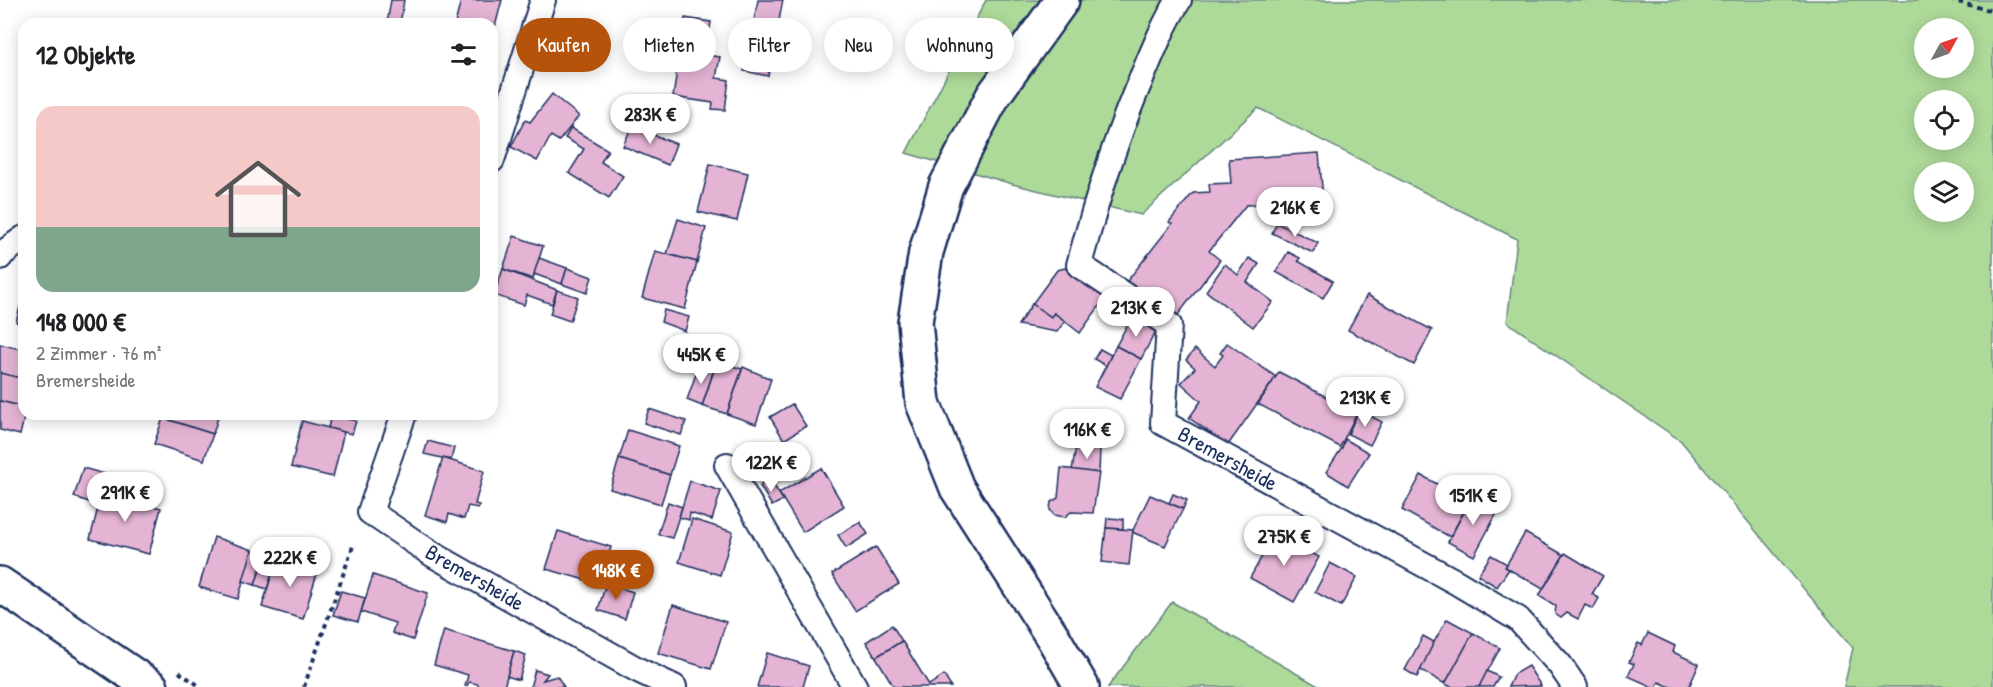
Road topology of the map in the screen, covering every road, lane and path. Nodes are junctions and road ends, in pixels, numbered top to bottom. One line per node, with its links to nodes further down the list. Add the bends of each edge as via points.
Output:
1 (543, 0): 6 (street)
2 (1062, 0): 17 (street, via 993,96 946,186 926,252 915,322 923,403 957,488)
3 (1179, 0): 18 (street, Bremersheide, via 1132,100 1102,181 1079,265 1169,326 1163,423 1518,619)
4 (1950, 0): 5 (path)
5 (1993, 11)
6 (498, 141)
7 (18, 242): 8 (street)
8 (0, 257)
9 (402, 420): 15 (street, Bremersheide, via 370,512 432,554)
10 (727, 465): 16 (street)
11 (353, 546): 14 (path)
12 (0, 584): 13 (street)
13 (151, 687)
14 (304, 687)
15 (674, 687)
16 (855, 687)
17 (1082, 687)
18 (1575, 687)

